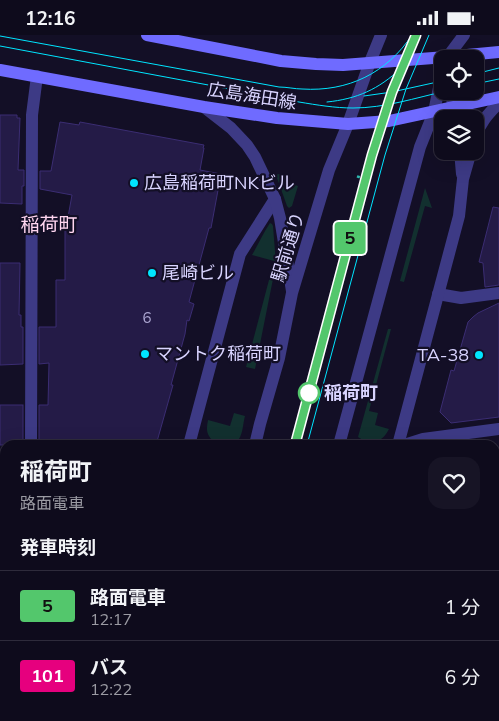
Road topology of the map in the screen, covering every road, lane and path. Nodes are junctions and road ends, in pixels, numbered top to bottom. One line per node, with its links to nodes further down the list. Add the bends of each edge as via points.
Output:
1 (147, 35): 8 (main road, via 281,61 343,65)
2 (381, 35): 8 (street, 駅前通り)
3 (464, 35): 4 (street)
4 (452, 50)
5 (499, 52): 6 (main road)
6 (484, 54)
7 (434, 59): 8 (main road)
8 (370, 62): 17 (street, 駅前通り)
9 (0, 70): 10 (main road, 広島海田線)
10 (37, 76): 13 (main road, 広島海田線); 28 (street, via 32,115)
11 (499, 97): 14 (main road, 広島海田線)
12 (499, 103): 16 (street)
13 (204, 107): 17 (main road, 広島海田線); 23 (street, via 247,145)
14 (462, 110)
15 (434, 112): 17 (main road, 広島海田線, via 389,121); 31 (street, via 420,147)
16 (484, 120)
17 (348, 124): 24 (street, 駅前通り, via 329,169)
18 (461, 160): 22 (street)
19 (468, 160): 22 (street)
20 (360, 172): 21 (path)
21 (358, 178)
22 (462, 179): 25 (street, via 459,216)
23 (274, 199): 24 (street); 29 (street, via 240,254)
24 (292, 293): 30 (street, 駅前通り, via 279,357)
25 (438, 293): 26 (street, via 461,297); 32 (street)
26 (499, 293)
27 (499, 429): 33 (street)
28 (31, 440)
29 (190, 440)
30 (256, 440)
31 (340, 440)
32 (399, 440)
33 (420, 440)

